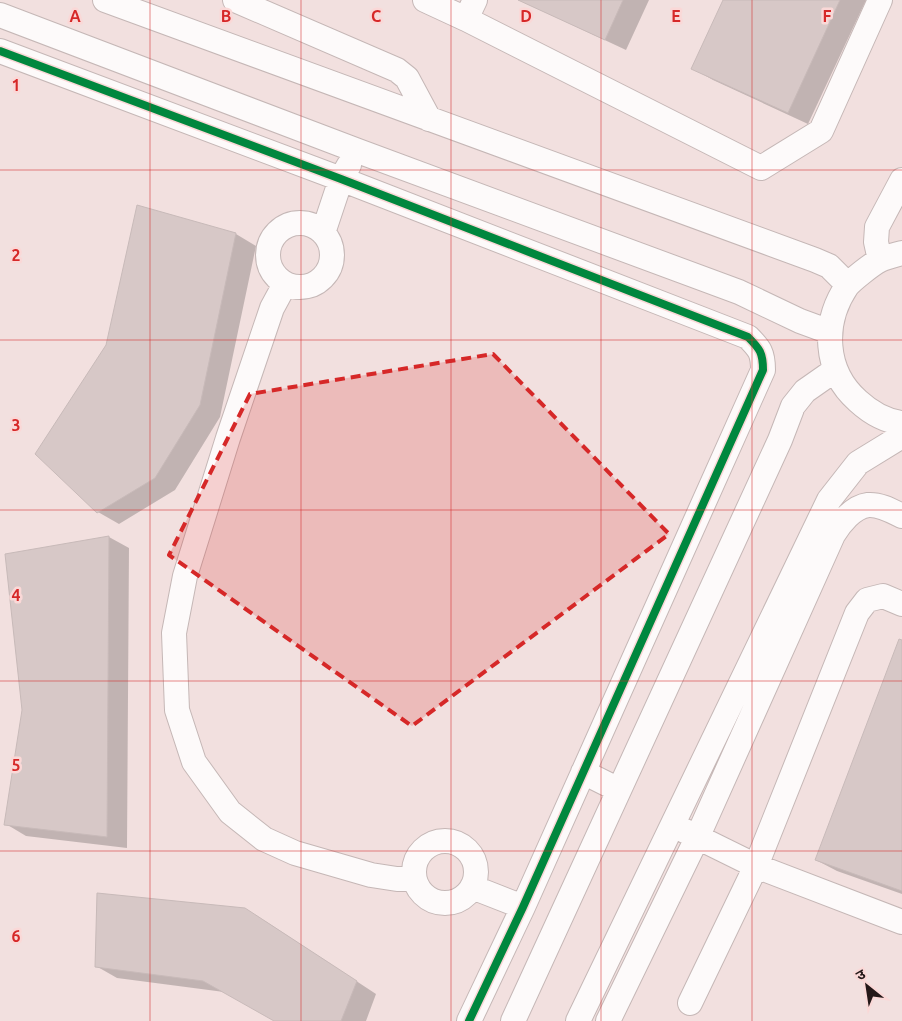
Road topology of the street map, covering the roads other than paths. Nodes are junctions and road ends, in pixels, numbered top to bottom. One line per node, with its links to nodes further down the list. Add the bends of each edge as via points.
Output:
1 (105, 0): 9 (street)
2 (235, 0): 5 (street)
3 (426, 0): 6 (street)
4 (880, 0): 6 (street, via 821,131 761,168)
5 (274, 8): 9 (street, via 397,70 407,78)
6 (471, 9)
7 (0, 15): 10 (street)
8 (0, 51): 11 (street)
9 (429, 118): 17 (street, via 816,260 829,266)
10 (358, 151): 11 (street); 18 (street, via 739,292)
11 (341, 179): 13 (street); 24 (street, via 748,338 759,348 764,370)
12 (902, 180): 15 (street, via 876,227)
13 (323, 233): 16 (street, via 332,252 327,273 309,286); 16 (street, via 314,226 292,224 274,235 268,249 269,264 272,273)
14 (902, 253): 15 (street)
15 (880, 260): 17 (street)
16 (285, 284): 29 (street, via 272,308 259,345 185,576 174,632 177,710 194,762 230,812 264,839 295,853 371,875)
17 (848, 285): 18 (street, via 835,307)
18 (830, 332): 19 (street)
19 (835, 370): 20 (street, via 849,393 869,411); 25 (street, via 804,391 793,406)
20 (902, 423)
21 (902, 436): 26 (street, via 858,463 830,500)
22 (902, 516): 27 (street, via 886,508 868,505 841,522)
23 (902, 604): 28 (street, via 883,596 868,600 857,613)
24 (584, 772): 25 (street); 31 (street)
25 (619, 790): 35 (street)
26 (673, 824): 27 (street); 36 (street)
27 (697, 838): 28 (street); 37 (street)
28 (756, 866): 32 (street); 33 (street)
29 (414, 879): 30 (street, via 426,897 436,902 457,901); 30 (street, via 416,859 422,851 430,844 448,841 458,843 472,856 476,866)
30 (472, 887): 31 (street)
31 (523, 906): 34 (street)
32 (902, 922)
33 (690, 1003)
34 (469, 1021)
35 (513, 1021)
36 (578, 1021)
37 (608, 1021)

